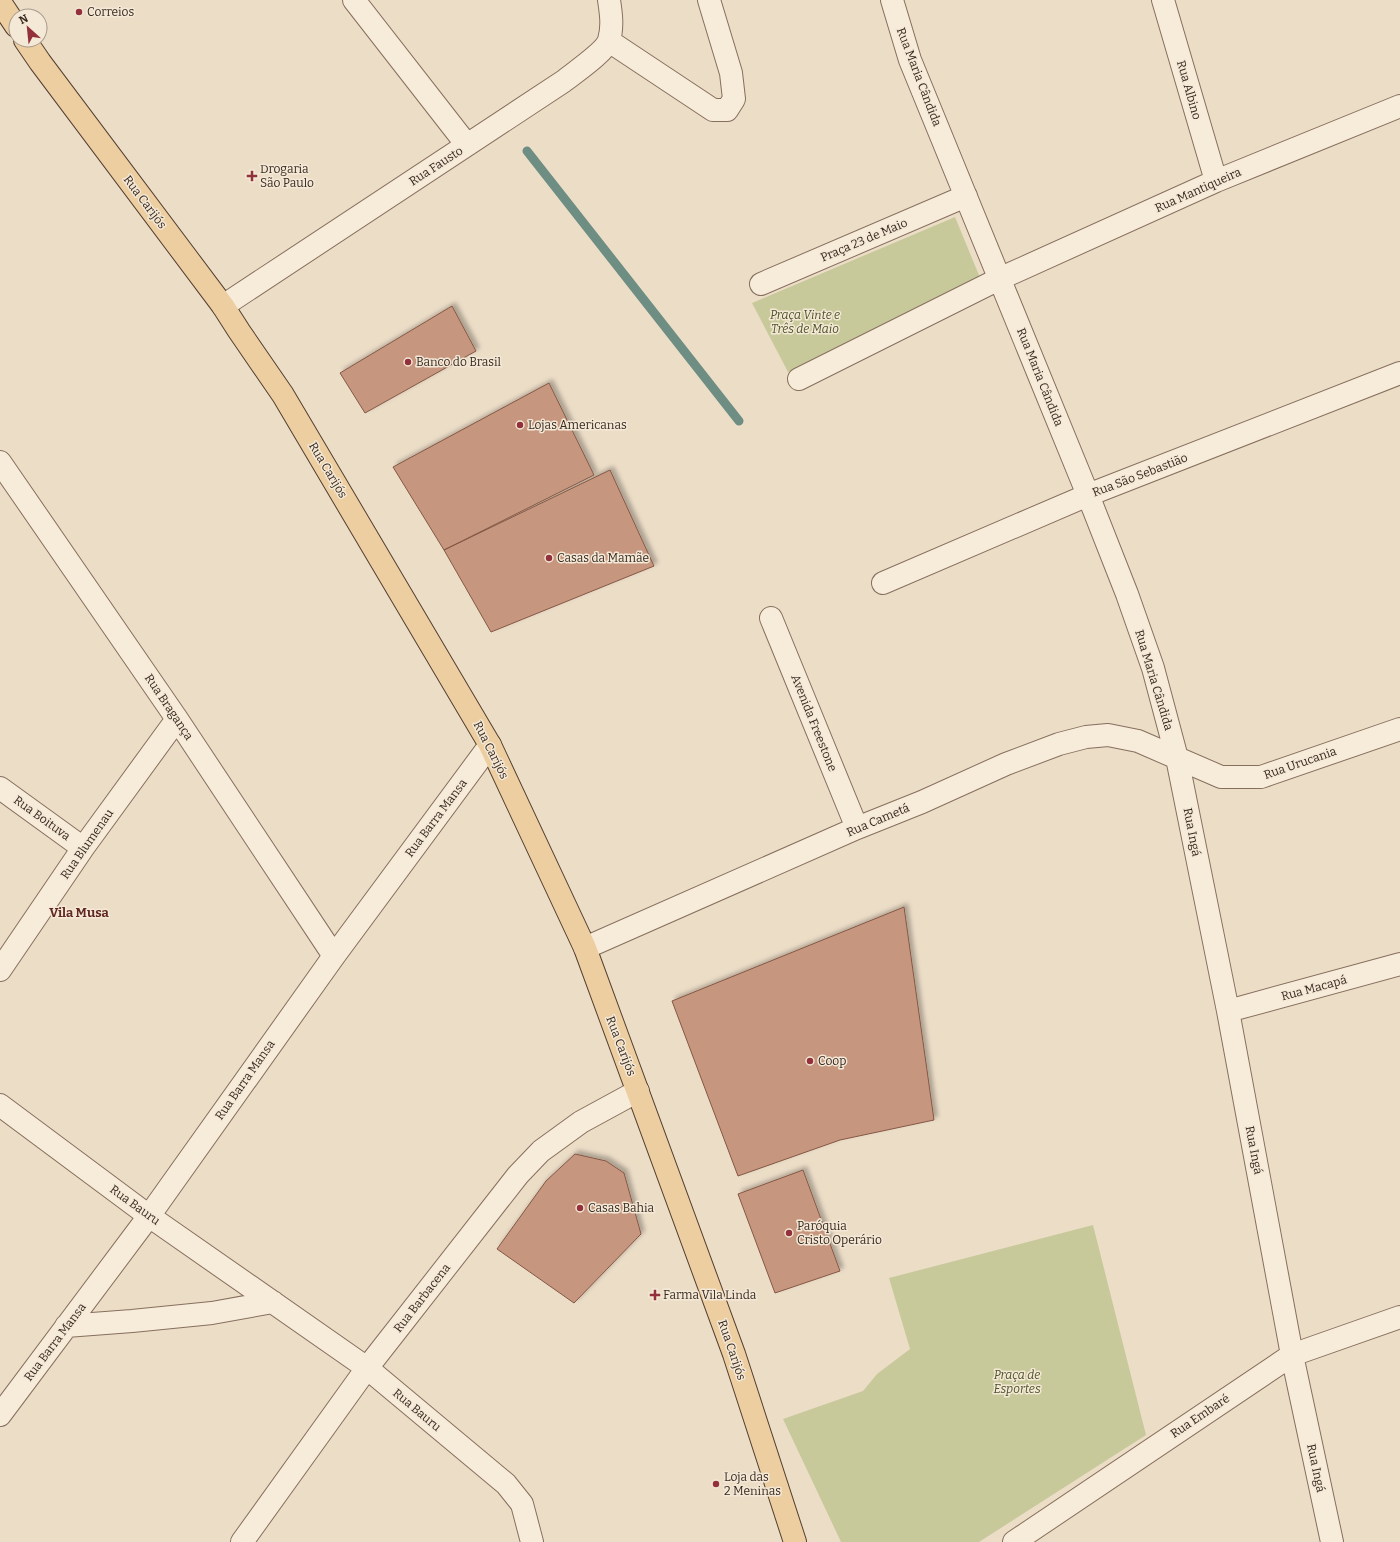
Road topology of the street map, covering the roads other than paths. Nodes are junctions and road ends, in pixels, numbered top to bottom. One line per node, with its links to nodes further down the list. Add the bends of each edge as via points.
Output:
1 (354, 0): 11 (street)
2 (609, 0): 8 (street, via 612,18)
3 (710, 0): 8 (street, via 731,72 734,99 727,110 713,110)
4 (892, 0): 13 (street, Rua Maria Cândida, via 910,60)
5 (1163, 0): 12 (street, Rua Albino)
6 (0, 2): 7 (main road)
7 (8, 14)
8 (609, 41): 11 (street, Rua Fausto, via 564,81)
9 (31, 48): 16 (main road, Rua Carijós)
10 (1400, 106): 12 (street, Rua Mantiqueira)
11 (467, 145): 16 (street, Rua Fausto)
12 (1216, 181): 14 (street, Rua Mantiqueira)
13 (966, 196): 14 (street, Rua Maria Cândida); 15 (street, Praça 23 de Maio)
14 (1000, 279): 18 (street); 20 (street, Rua Maria Cândida)
15 (761, 284)
16 (223, 306): 25 (main road, Rua Carijós, via 283,395)
17 (1400, 373): 20 (street, Rua São Sebastião)
18 (799, 379)
19 (2, 468): 23 (street, Rua Bragança)
20 (1088, 495): 21 (street, Rua São Sebastião); 26 (street, Rua Maria Cândida, via 1153,668)
21 (883, 583)
22 (771, 618): 28 (street, Avenida Freestone)
23 (177, 719): 29 (street, Rua Blumenau); 31 (street, Rua Bragança)
24 (1400, 729): 26 (street, Rua Urucania, via 1261,777 1221,777)
25 (490, 745): 30 (main road, Rua Carijós); 31 (street, Rua Barra Mansa)
26 (1177, 758): 28 (street, Rua Cametá, via 1138,741 1108,736 1086,737 1059,744 1006,764); 34 (street, Rua Ingá)
27 (0, 788): 29 (street, Rua Boituva)
28 (856, 828): 30 (street, Rua Cametá)
29 (83, 848): 33 (street, Rua Blumenau)
30 (585, 948): 35 (main road, Rua Carijós)
31 (334, 956): 37 (street, Rua Barra Mansa)
32 (1400, 964): 34 (street, Rua Macapá)
33 (0, 970)
34 (1228, 1011): 41 (street, Rua Ingá)
35 (638, 1091): 42 (street, Rua Barbacena, via 581,1122 536,1156 518,1175); 46 (main road, Rua Carijós, via 734,1354)
36 (0, 1105): 37 (street, Rua Bauru)
37 (148, 1216): 38 (street, Rua Bauru); 40 (street, Rua Barra Mansa)
38 (273, 1302): 40 (street, via 212,1313); 42 (street, Rua Bauru)
39 (1400, 1317): 41 (street, Rua Embaré)
40 (66, 1326): 43 (street, Rua Barra Mansa)
41 (1292, 1354): 47 (street, Rua Embaré); 48 (street, Rua Ingá)
42 (367, 1368): 44 (street, Rua Barbacena); 45 (street, Rua Bauru, via 506,1484 522,1504)
43 (0, 1415)
44 (242, 1542)
45 (532, 1542)
46 (795, 1542)
47 (1014, 1542)
48 (1332, 1542)

